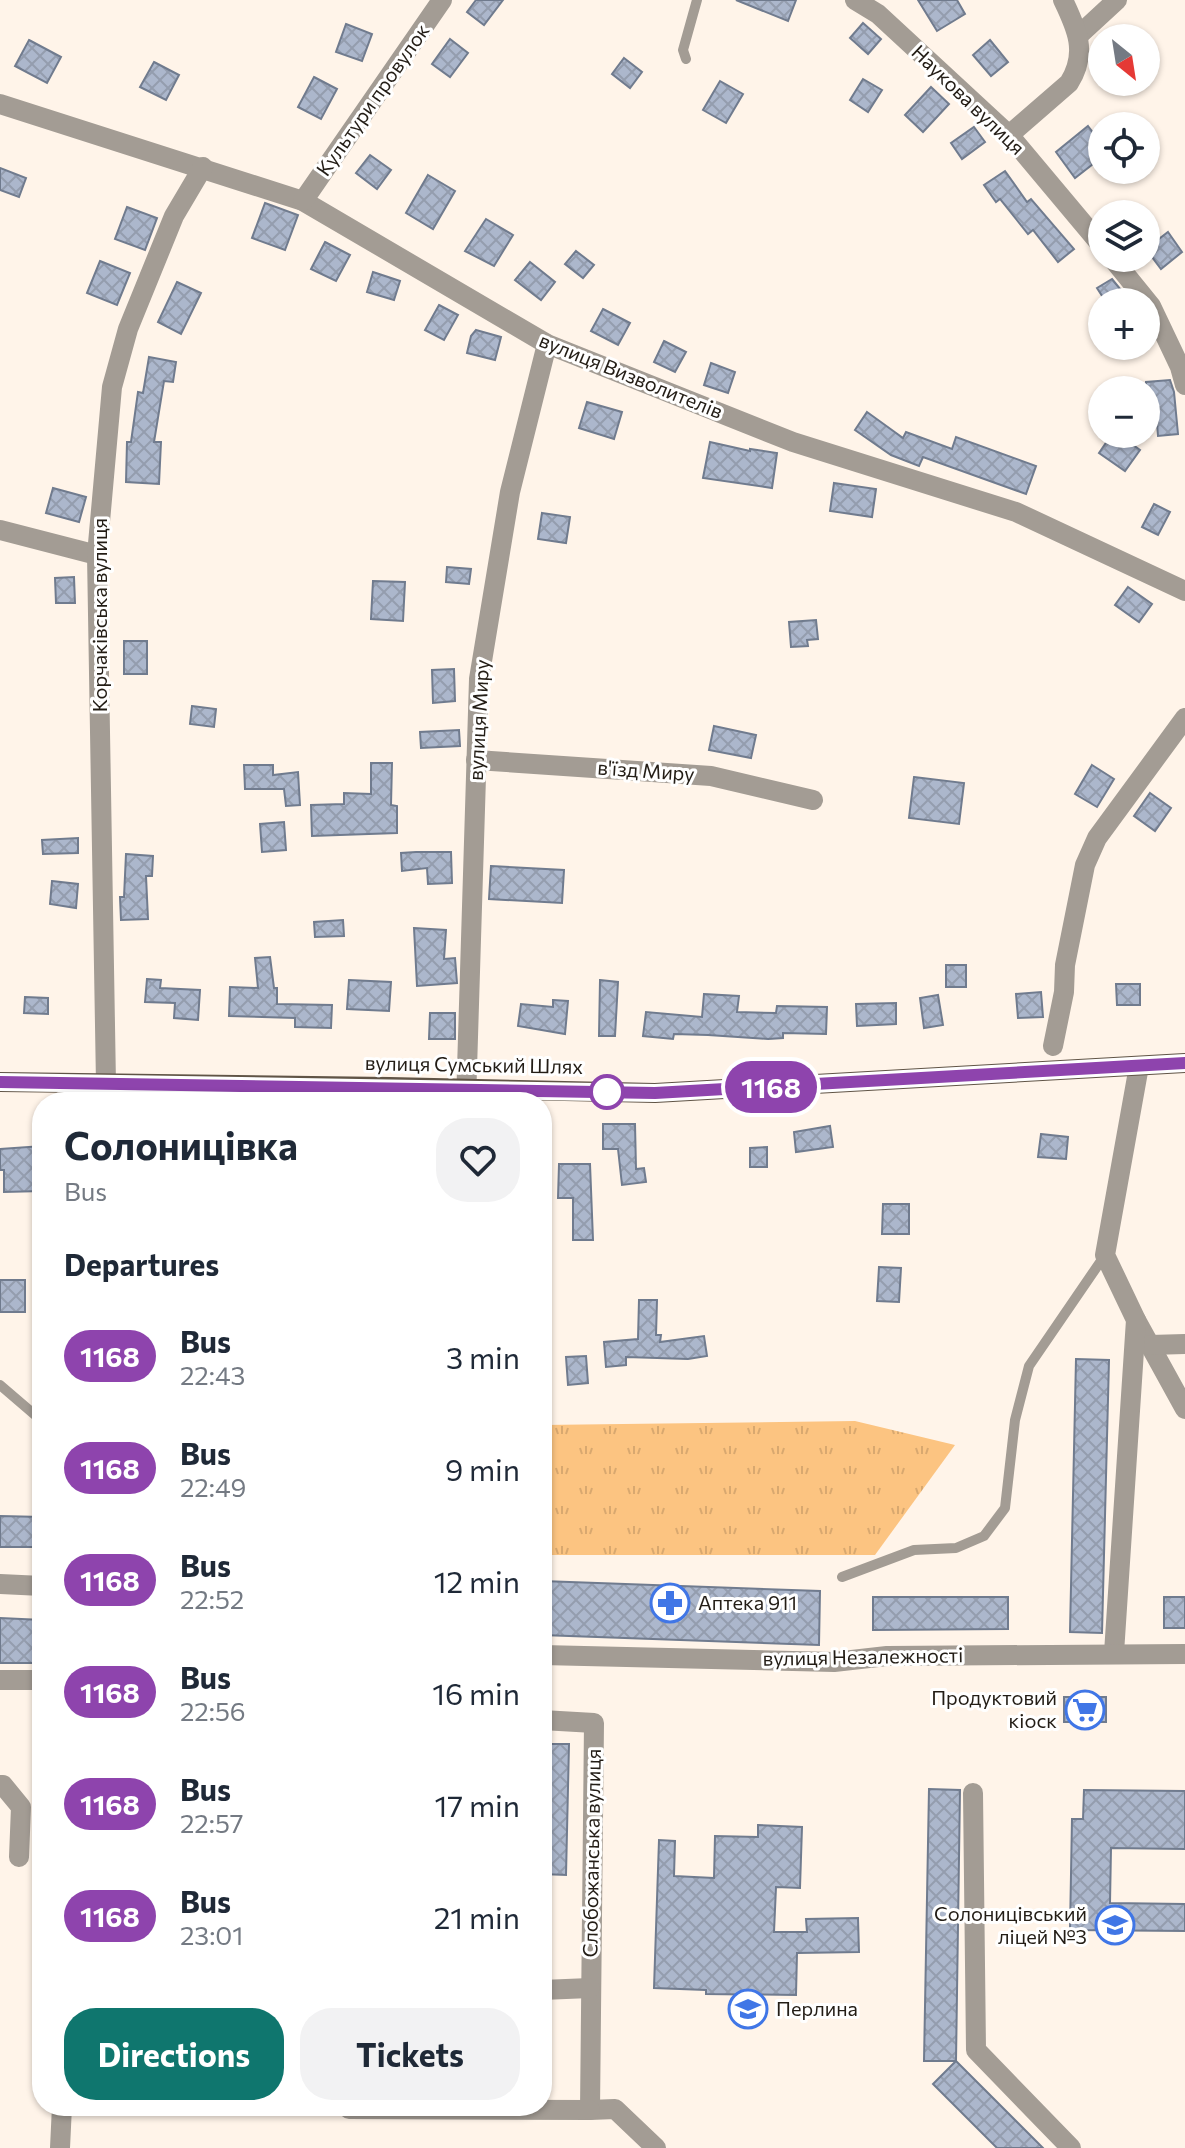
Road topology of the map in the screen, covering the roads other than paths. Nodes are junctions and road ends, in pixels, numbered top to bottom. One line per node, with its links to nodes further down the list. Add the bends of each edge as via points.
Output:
1 (442, 0): 12 (street, Культури провулок)
2 (697, 0): 8 (lane, via 683,50)
3 (855, 0): 6 (street, Наукова вулиця)
4 (1063, 0): 7 (street)
5 (1117, 0): 7 (street)
6 (877, 7): 10 (street, Наукова вулиця)
7 (1079, 35): 10 (street, via 1080,53 1069,83)
8 (686, 59)
9 (0, 104): 11 (street, вулиця Визволителів)
10 (1009, 135): 13 (street, Наукова вулиця)
11 (203, 167): 12 (street, вулиця Визволителів); 18 (street, Корчаківська вулиця, via 174,216 128,329 112,387)
12 (303, 201): 15 (street, вулиця Визволителів)
13 (1088, 229)
14 (1123, 272): 16 (street, via 1151,306)
15 (547, 344): 19 (street, вулиця Визволителів, via 793,442 1016,512); 21 (street, вулиця Миру, via 510,492 489,607)
16 (1185, 385)
17 (0, 530): 18 (street)
18 (97, 555): 27 (street, Корчаківська вулиця)
19 (1185, 591)
20 (1185, 718): 23 (street, via 1097,838 1085,865)
21 (476, 760): 22 (street, в'їзд Миру, via 711,776); 29 (street, вулиця Миру)
22 (813, 800)
23 (1053, 1046)
24 (1185, 1063): 25 (main road, вулиця Сумський Шлях)
25 (1139, 1066): 30 (main road, вулиця Сумський Шлях); 31 (street)
26 (0, 1082): 27 (main road, вулиця Сумський Шлях)
27 (106, 1084): 28 (main road, вулиця Сумський Шлях)
28 (128, 1092)
29 (466, 1092)
30 (552, 1095)
31 (1105, 1255): 32 (street); 38 (lane, via 1029,1366 1015,1420 1005,1508 984,1536 956,1548 914,1550)
32 (1136, 1320): 34 (street); 41 (street)
33 (1185, 1344): 34 (street)
34 (1150, 1345): 36 (street)
35 (0, 1385): 37 (lane)
36 (1185, 1409)
37 (32, 1412)
38 (842, 1577)
39 (0, 1584): 40 (street)
40 (32, 1586)
41 (1114, 1653): 42 (street, вулиця Незалежності); 43 (street, вулиця Незалежності, via 887,1656 834,1662)
42 (1185, 1654)
43 (552, 1655)
44 (0, 1680): 45 (street)
45 (32, 1680)
46 (552, 1721): 50 (street, Слобожанська вулиця, via 594,1723)
47 (0, 1785): 49 (street, via 21,1807)
48 (973, 1793): 57 (street, via 976,2050)
49 (19, 1857)
50 (590, 1988): 51 (street); 53 (street, Слобожанська вулиця)
51 (552, 1990)
52 (552, 2110): 53 (street)
53 (590, 2110): 56 (street, via 615,2109)
54 (62, 2116): 55 (street)
55 (60, 2148)
56 (656, 2148)
57 (1071, 2148)

